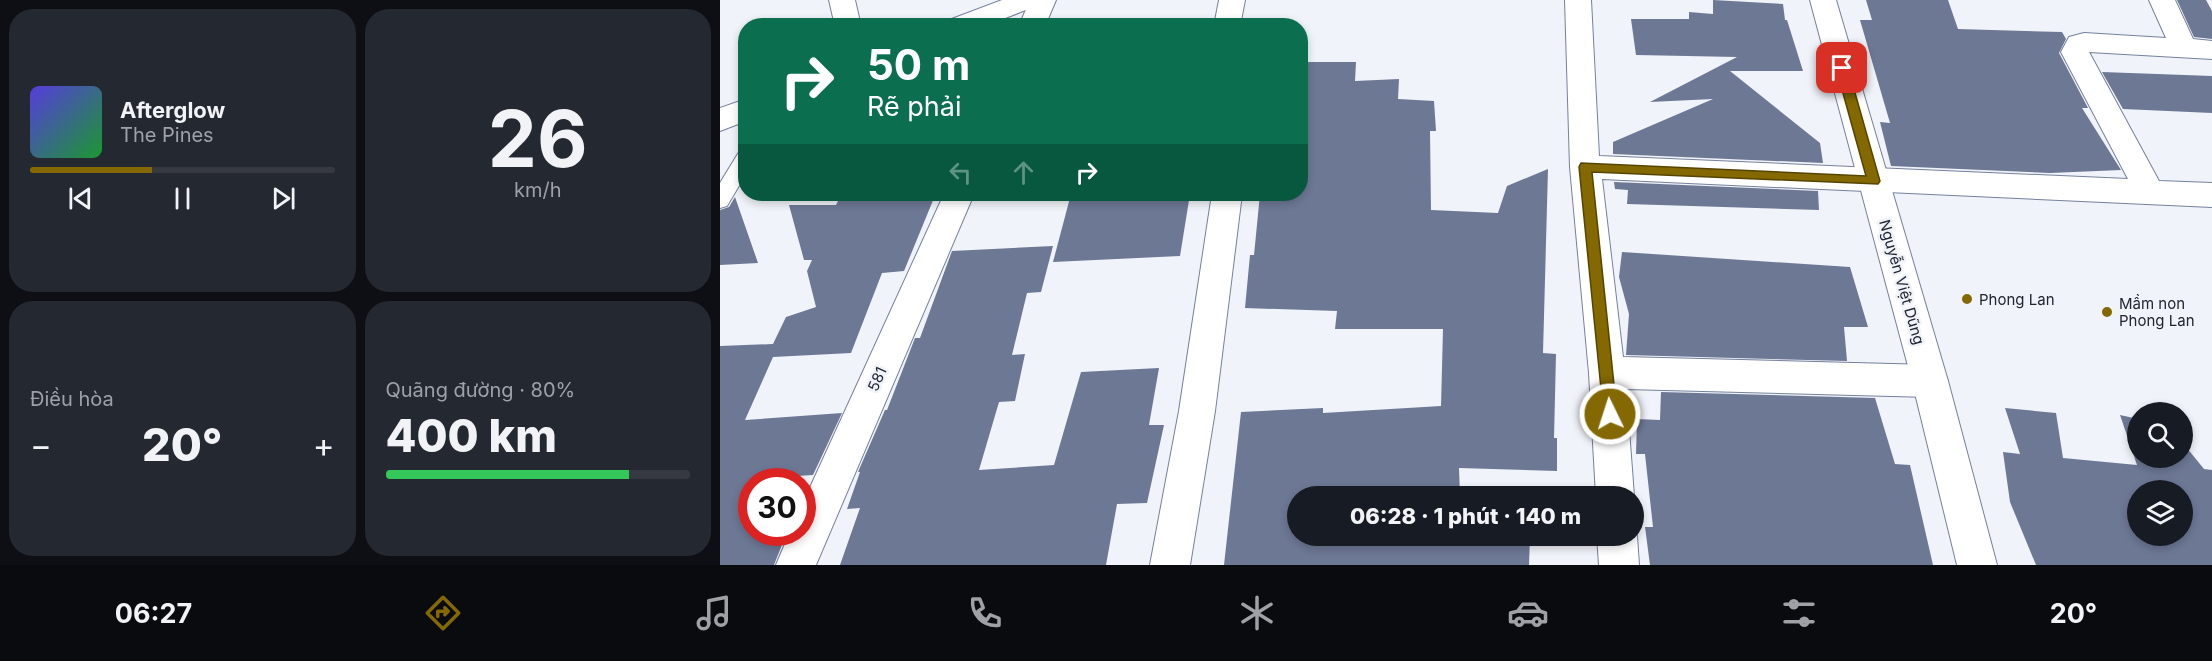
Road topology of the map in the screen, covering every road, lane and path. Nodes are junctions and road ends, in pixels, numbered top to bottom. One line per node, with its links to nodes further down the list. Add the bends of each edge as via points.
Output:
1 (842, 0): 8 (street)
2 (1027, 0): 9 (street)
3 (1043, 0): 10 (street)
4 (1232, 0): 11 (street)
5 (1578, 0): 16 (street)
6 (1823, 0): 18 (street, Nguyễn Việt Dũng)
7 (2162, 0): 12 (street)
8 (846, 18)
9 (979, 18)
10 (1035, 18)
11 (1229, 18)
12 (2184, 48): 13 (street); 19 (street, via 2084,42 2075,52)
13 (2212, 50)
14 (738, 112): 15 (street)
15 (720, 120)
16 (1585, 167): 18 (street); 24 (street)
17 (738, 170): 21 (lane)
18 (1874, 181): 19 (street); 25 (street, Nguyễn Việt Dũng)
19 (2150, 192): 20 (street)
20 (2212, 195)
21 (720, 200)
22 (956, 201): 28 (street, 581)
23 (1226, 201): 29 (street, via 1197,411)
24 (1607, 373): 25 (street); 26 (street)
25 (1930, 381): 31 (street, Nguyễn Việt Dũng)
26 (1614, 486)
27 (1618, 546): 30 (street)
28 (796, 565)
29 (1170, 565)
30 (1619, 565)
31 (1977, 565)

